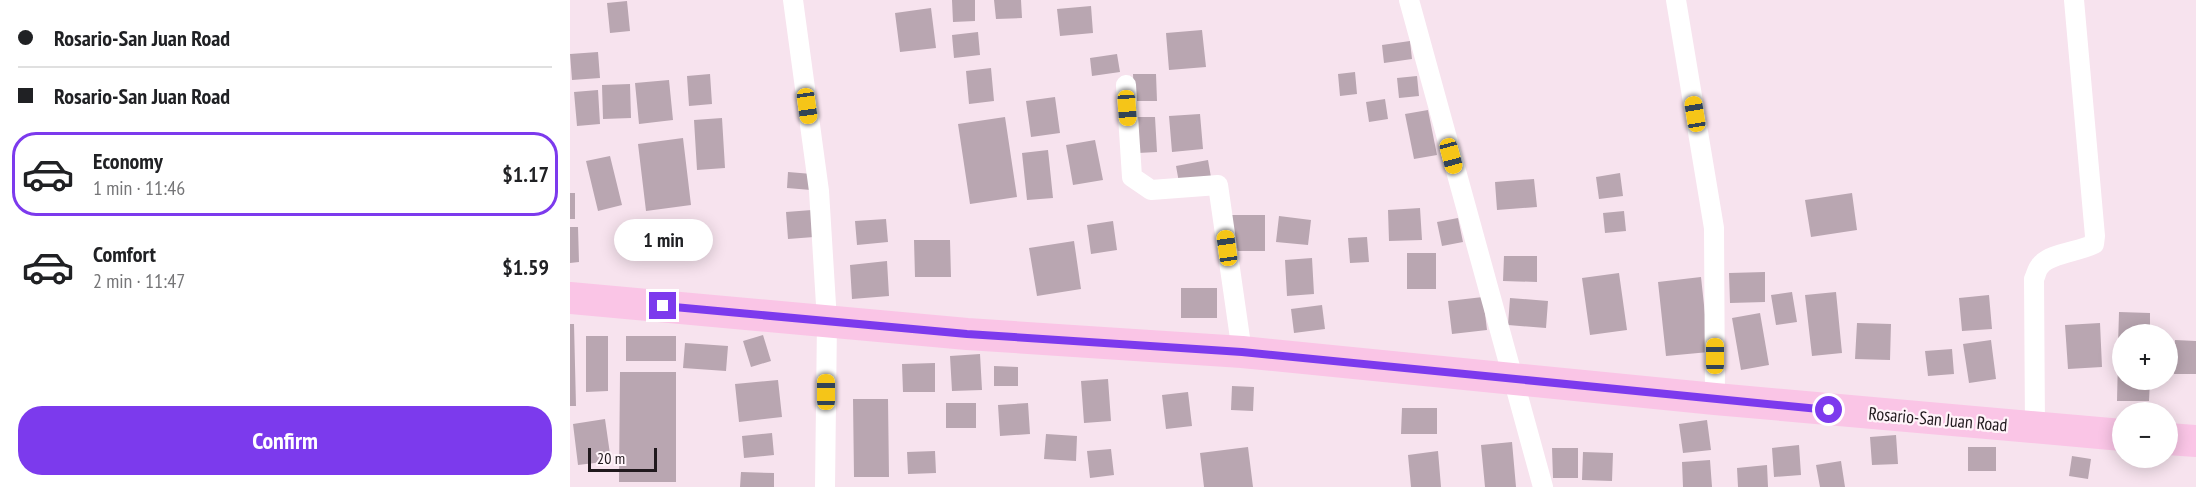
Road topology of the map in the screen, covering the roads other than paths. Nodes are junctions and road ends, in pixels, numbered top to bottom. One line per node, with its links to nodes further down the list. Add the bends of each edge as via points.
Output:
1 (793, 0): 7 (street, via 819,191)
2 (1409, 0): 9 (street)
3 (1676, 0): 10 (street, via 1714,228)
4 (2074, 0): 11 (street, via 2095,236 2094,244 2085,249 2045,261 2034,279)
5 (1125, 85): 8 (street, via 1132,177 1151,190 1218,185)
6 (570, 298): 7 (main road, Rosario-San Juan Road)
7 (827, 321): 8 (main road, Rosario-San Juan Road); 15 (street)
8 (1242, 352): 9 (main road, Rosario-San Juan Road)
9 (1512, 378): 10 (main road, Rosario-San Juan Road); 16 (street)
10 (1715, 399): 11 (main road, Rosario-San Juan Road)
11 (2036, 428): 12 (main road, Rosario-San Juan Road)
12 (2112, 434)
13 (2178, 440): 14 (main road)
14 (2196, 441)
15 (825, 487)
16 (1544, 487)

